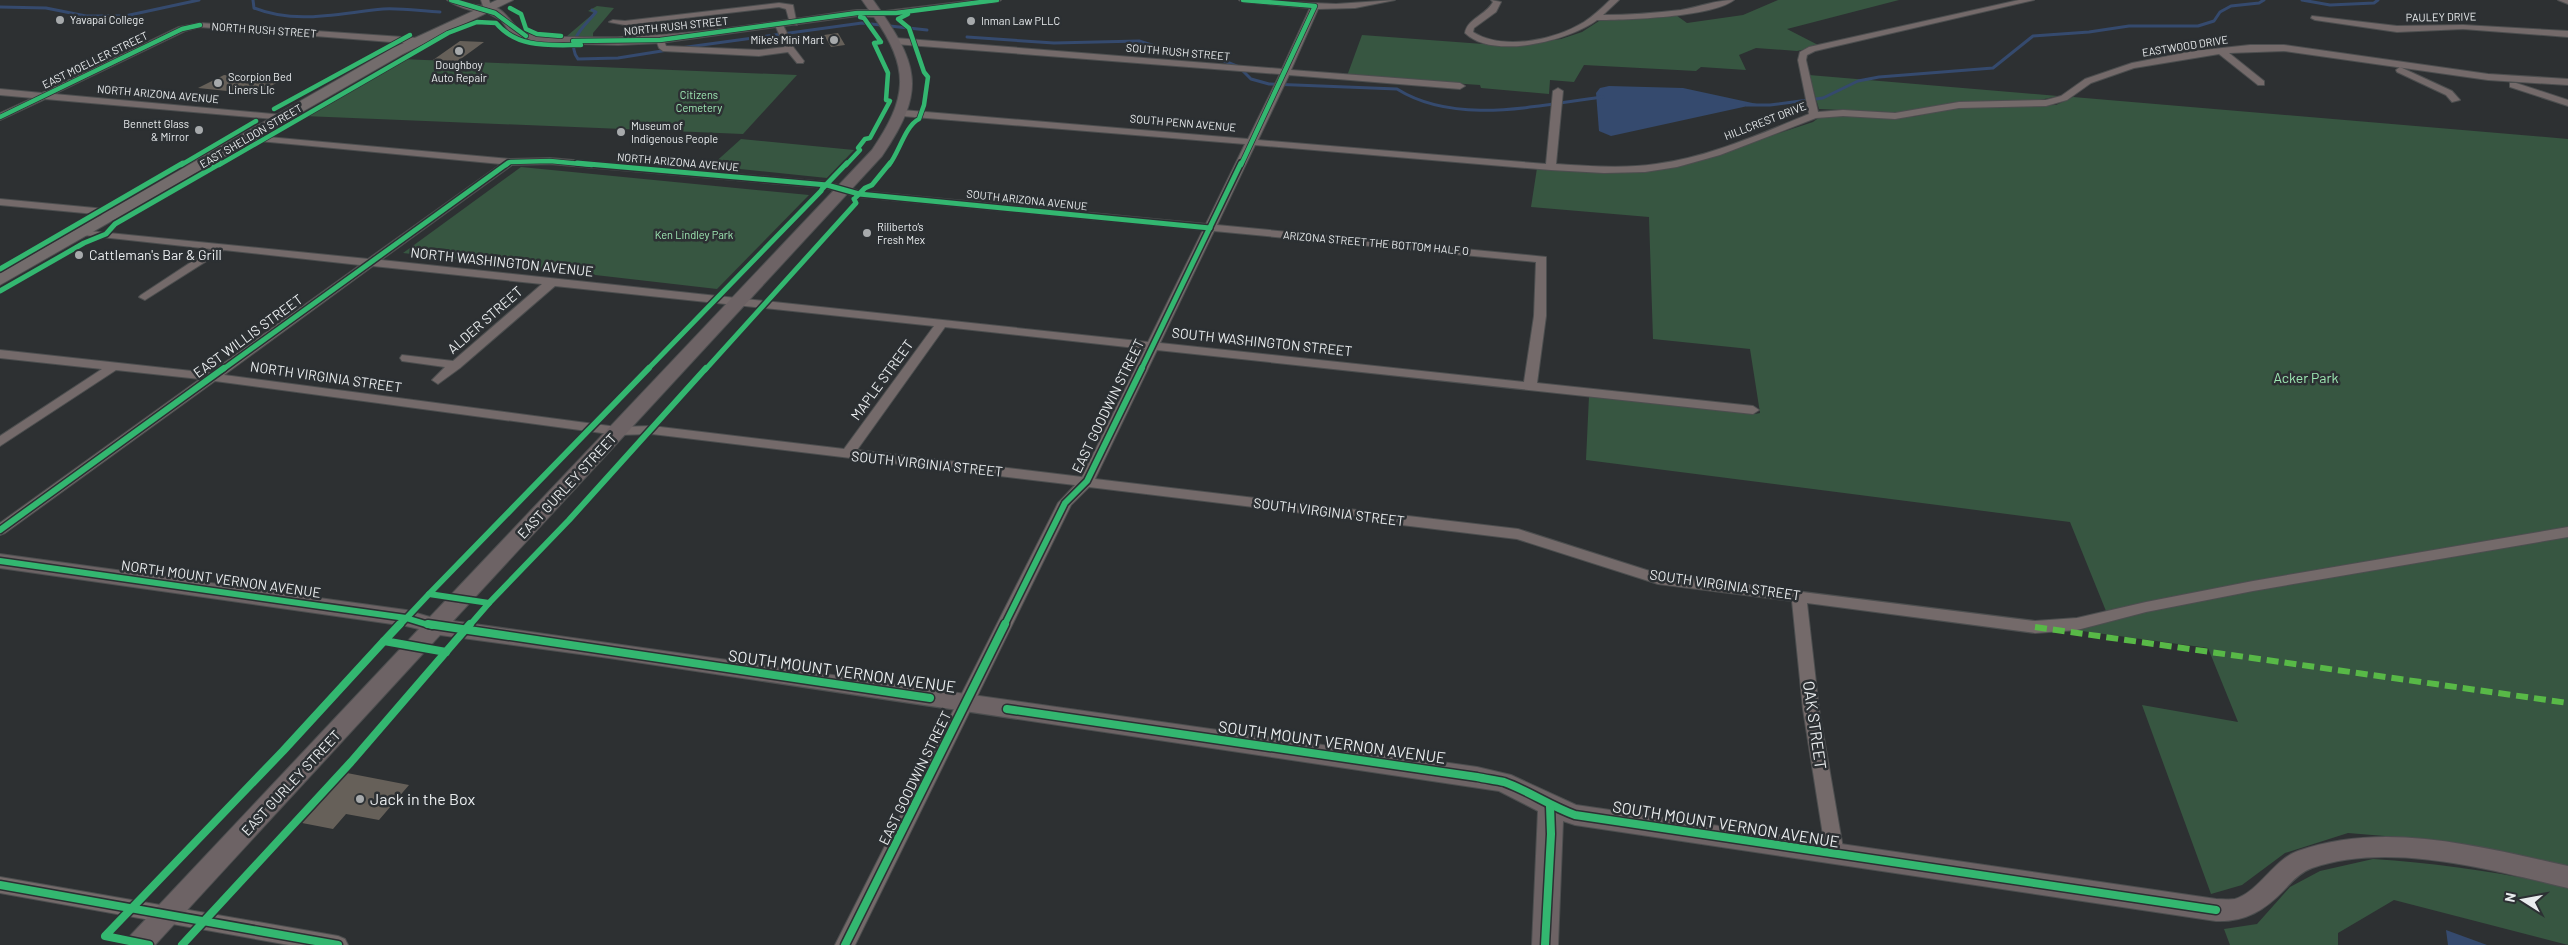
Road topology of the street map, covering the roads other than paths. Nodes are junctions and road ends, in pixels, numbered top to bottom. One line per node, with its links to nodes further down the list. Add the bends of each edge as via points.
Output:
1 (451, 0): 12 (street, via 468,7)
2 (508, 0): 12 (main road, EAST SHELDON STREET)
3 (997, 0): 14 (street)
4 (1244, 0): 13 (street)
5 (1391, 0): 13 (street, via 1362,5)
6 (1495, 0): 15 (street, via 1493,10 1470,27 1469,33 1474,39 1525,43 1564,34)
7 (1615, 0): 15 (street)
8 (1730, 0): 15 (street, via 1699,8)
9 (2030, 0): 40 (street, HILLCREST DRIVE, via 1812,49 1803,54 1802,60)
10 (2562, 0): 11 (street)
11 (2568, 2)
12 (486, 4): 22 (street, NORTH RUSH STREET, via 505,18 515,32 536,38 618,42); 23 (main road, EAST SHELDON STREET)
13 (1314, 6): 29 (street, EAST GOODWIN STREET)
14 (872, 7): 18 (street, NORTH RUSH STREET, via 857,13); 24 (street, EAST GURLEY STREET)
15 (1594, 18)
16 (2315, 18): 21 (street, PAULEY DRIVE, via 2397,29 2472,27)
17 (613, 22): 18 (street, via 779,5 790,7)
18 (794, 22): 20 (street, NORTH RUSH STREET)
19 (200, 25): 23 (street, NORTH RUSH STREET); 36 (street, EAST MOELLER STREET, via 182,30)
20 (779, 25): 22 (street, NORTH RUSH STREET); 25 (street)
21 (2568, 34)
22 (660, 40): 25 (street, via 663,48 759,53)
23 (417, 41): 42 (main road, EAST SHELDON STREET)
24 (895, 41): 29 (street, SOUTH RUSH STREET); 39 (street, EAST GURLEY STREET, via 908,76)
25 (790, 49): 27 (street)
26 (2221, 50): 28 (street, EASTWOOD DRIVE, via 2284,48); 32 (street); 40 (street, EASTWOOD DRIVE, via 2132,66 2088,81 2064,98 2046,103 1959,105 1895,116)
27 (800, 61)
28 (2388, 64): 30 (street, EASTWOOD DRIVE); 37 (street, via 2449,93)
29 (1285, 72): 33 (street, SOUTH RUSH STREET); 44 (street, EAST GOODWIN STREET)
30 (2488, 77): 31 (street, EASTWOOD DRIVE); 38 (street)
31 (2568, 82)
32 (2260, 83)
33 (1460, 86)
34 (1558, 91): 46 (street)
35 (0, 92): 36 (street, NORTH ARIZONA AVENUE)
36 (44, 96): 41 (street, EAST MOELLER STREET); 42 (street, NORTH ARIZONA AVENUE)
37 (2455, 100)
38 (2568, 103)
39 (902, 113): 44 (street, SOUTH PENN AVENUE); 47 (street, EAST GURLEY STREET, via 880,149)
40 (1814, 115): 46 (street, HILLCREST DRIVE, via 1704,155 1659,167 1609,170)
41 (0, 117)
42 (283, 118): 43 (main road, EAST SHELDON STREET)
43 (248, 137): 45 (street, NORTH ARIZONA AVENUE); 49 (main road, EAST SHELDON STREET)
44 (1250, 141): 46 (street, SOUTH PENN AVENUE); 50 (street, EAST GOODWIN STREET)
45 (510, 162): 47 (street, NORTH ARIZONA AVENUE, via 550,161 826,185); 53 (street, EAST WILLIS STREET)
46 (1551, 167)
47 (843, 191): 50 (street, SOUTH ARIZONA AVENUE); 57 (street, EAST GURLEY STREET)
48 (0, 202): 49 (street)
49 (116, 213): 51 (main road, EAST SHELDON STREET)
50 (1210, 228): 59 (street, EAST GOODWIN STREET); 66 (street, ARIZONA STREET THE BOTTOM HALF O, via 1542,259 1540,316)
51 (83, 232): 52 (street, NORTH WASHINGTON AVENUE); 54 (main road, EAST SHELDON STREET)
52 (222, 247): 53 (street, NORTH WASHINGTON AVENUE); 56 (street)
53 (370, 262): 55 (street, NORTH WASHINGTON AVENUE); 64 (street, EAST WILLIS STREET)
54 (0, 280)
55 (552, 282): 57 (street, NORTH WASHINGTON AVENUE); 62 (street, ALDER STREET)
56 (145, 297)
57 (739, 302): 58 (street, SOUTH WASHINGTON STREET); 68 (street, EAST GURLEY STREET)
58 (942, 323): 59 (street, SOUTH WASHINGTON STREET); 70 (street, MAPLE STREET)
59 (1151, 346): 66 (street, SOUTH WASHINGTON STREET); 71 (street, EAST GOODWIN STREET)
60 (0, 354): 63 (street, NORTH VIRGINIA STREET)
61 (406, 358): 62 (street)
62 (456, 364): 65 (street, ALDER STREET)
63 (116, 365): 64 (street, NORTH VIRGINIA STREET); 69 (street)
64 (214, 377): 68 (street, NORTH VIRGINIA STREET); 72 (street, EAST WILLIS STREET)
65 (438, 380)
66 (1530, 386): 67 (street, SOUTH WASHINGTON STREET)
67 (1753, 410)
68 (617, 431): 70 (street, SOUTH VIRGINIA STREET, via 652,430); 76 (street, EAST GURLEY STREET)
69 (0, 442)
70 (847, 455): 71 (street, SOUTH VIRGINIA STREET)
71 (1087, 481): 75 (street, SOUTH VIRGINIA STREET, via 1518,534 1658,579); 77 (street, EAST GOODWIN STREET, via 1065,503)
72 (0, 530)
73 (2568, 532): 75 (street, SOUTH VIRGINIA STREET, via 2254,586 2077,624 2035,627)
74 (0, 561): 76 (street, NORTH MOUNT VERNON AVENUE, via 406,618)
75 (1799, 596): 79 (street, OAK STREET, via 1811,709)
76 (437, 627): 77 (street, SOUTH MOUNT VERNON AVENUE); 82 (street, EAST GURLEY STREET)
77 (966, 703): 78 (street, SOUTH MOUNT VERNON AVENUE, via 1477,777 1503,782 1533,794); 85 (street, EAST GOODWIN STREET)
78 (1550, 806): 79 (street, SOUTH MOUNT VERNON AVENUE, via 1575,816); 86 (street)
79 (1835, 854): 80 (street, SOUTH MOUNT VERNON AVENUE, via 2216,910 2236,910 2251,903 2294,865 2315,856 2363,847 2430,851)
80 (2568, 876)
81 (0, 884): 82 (street)
82 (166, 916): 83 (street, EAST GURLEY STREET); 84 (street)
83 (138, 945)
84 (338, 945)
85 (845, 945)
86 (1545, 945)

